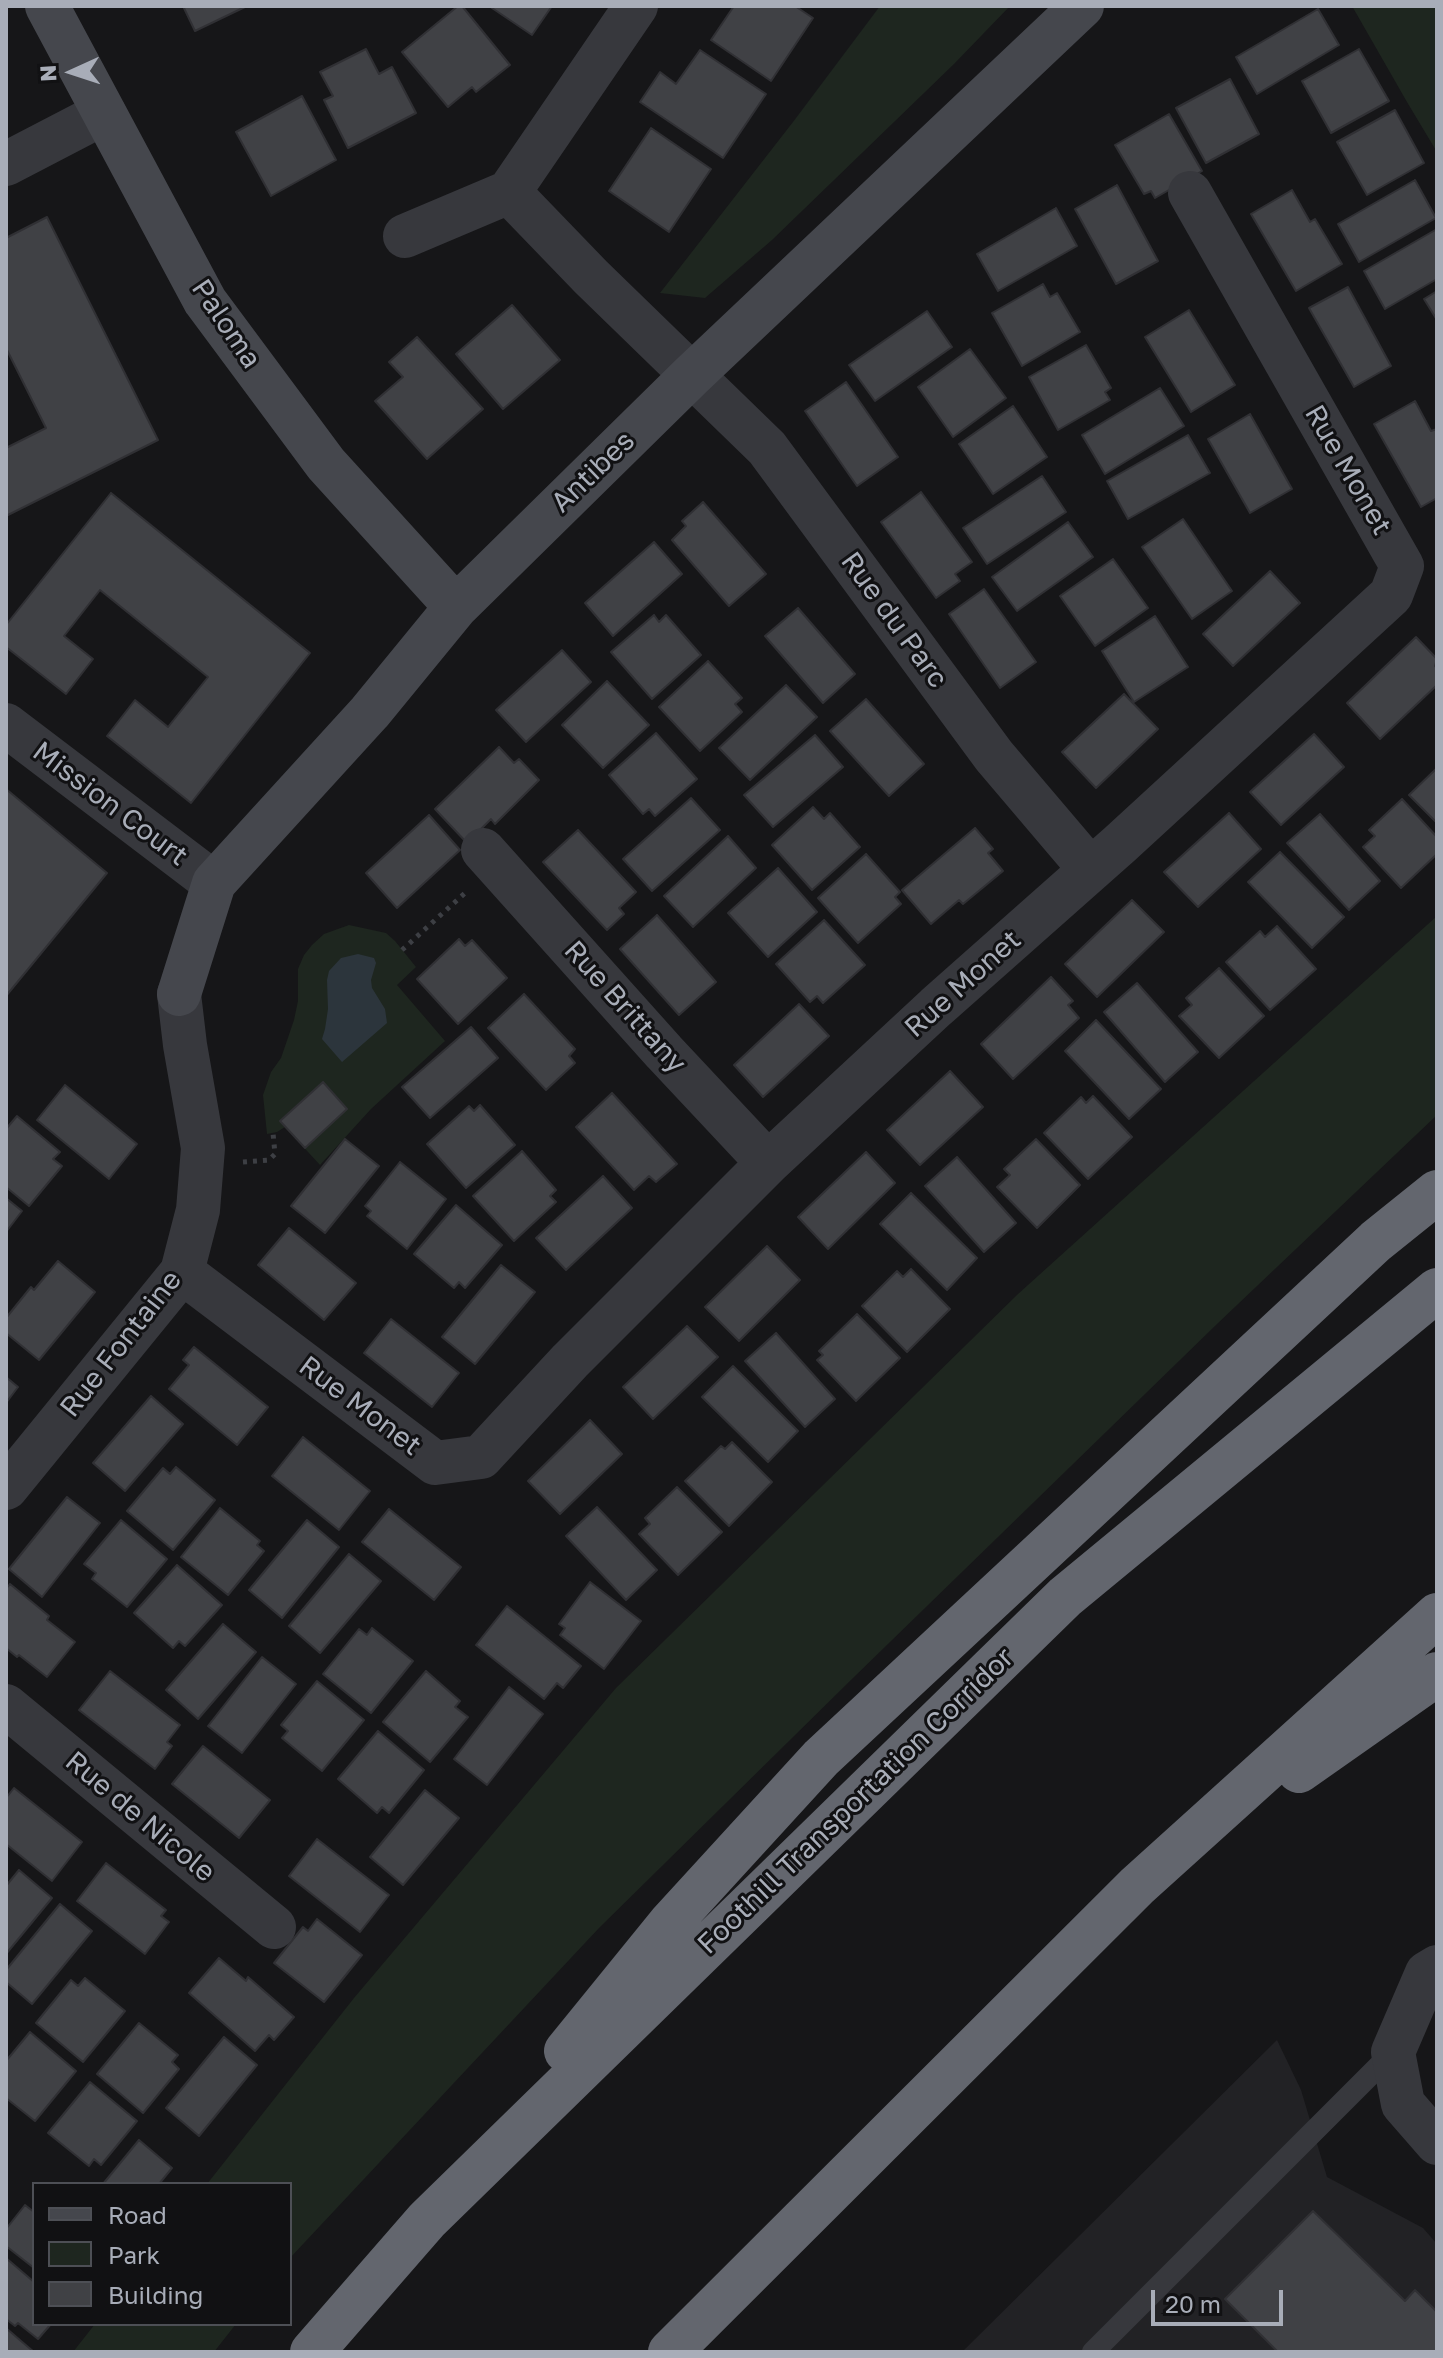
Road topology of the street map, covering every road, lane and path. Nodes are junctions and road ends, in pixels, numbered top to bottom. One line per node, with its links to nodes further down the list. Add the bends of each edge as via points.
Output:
1 (47, 6): 4 (street, Paloma)
2 (636, 6): 6 (street)
3 (1082, 6): 9 (street, Antibes)
4 (104, 113): 5 (street); 10 (street, Paloma, via 205,301 326,464)
5 (6, 164)
6 (509, 192): 8 (street); 9 (street, Rue du Parc)
7 (1190, 193): 13 (street, Rue Monet, via 1402,566 1391,595)
8 (405, 236)
9 (691, 376): 10 (street, Antibes); 13 (street, Rue du Parc, via 767,448 994,756)
10 (456, 607): 14 (street, Antibes, via 370,712)
11 (6, 725): 14 (street, Mission Court)
12 (490, 858): 15 (path); 19 (street, Rue Brittany)
13 (1090, 869): 19 (street, Rue Monet)
14 (214, 883): 16 (street, Antibes)
15 (402, 950)
16 (179, 994): 21 (street, Rue Fontaine, via 203,1148 198,1210)
17 (273, 1133): 18 (path, via 275,1154 269,1160)
18 (249, 1161)
19 (768, 1163): 21 (street, Rue Monet, via 481,1457 435,1463)
20 (1437, 1192): 32 (highway, via 1376,1241 821,1758 670,1923)
21 (182, 1272): 23 (street, Rue Fontaine)
22 (1437, 1290): 32 (highway, Foothill Transportation Corridor, via 1065,1597)
23 (6, 1488)
24 (1437, 1615): 27 (highway)
25 (1437, 1674): 27 (highway)
26 (6, 1706): 28 (street, Rue de Nicole)
27 (1137, 1886): 34 (highway)
28 (274, 1927)
29 (1437, 1967): 30 (street, via 1427,1973)
30 (1393, 2052): 31 (street, via 1403,2104); 35 (lane)
31 (1437, 2143)
32 (427, 2220): 33 (highway, Foothill Transportation Corridor)
33 (312, 2352)
34 (670, 2352)
35 (1093, 2352)

